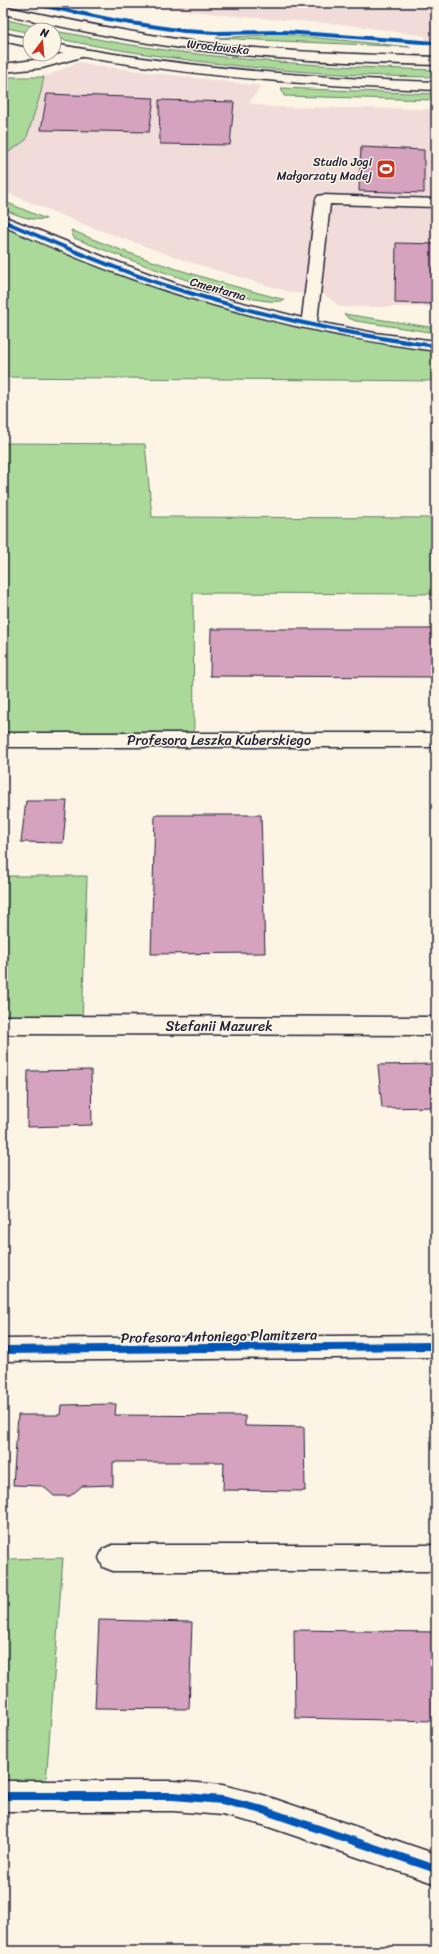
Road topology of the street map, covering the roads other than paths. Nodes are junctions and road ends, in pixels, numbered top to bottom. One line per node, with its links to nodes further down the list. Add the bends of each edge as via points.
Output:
1 (3, 10): 6 (street, Wrocławska, via 164,41 226,49 346,58)
2 (3, 37): 3 (street)
3 (22, 41)
4 (62, 50): 5 (street, Wrocławska)
5 (80, 53): 7 (street, via 18,68); 8 (street, Wrocławska, via 164,67 255,76)
6 (436, 61)
7 (3, 68)
8 (436, 86)
9 (436, 203): 11 (street, via 323,199)
10 (3, 221): 11 (street, Cmentarna, via 63,247 159,283 226,304)
11 (309, 324): 12 (street, Cmentarna)
12 (436, 346)
13 (3, 740): 14 (street, Profesora Leszka Kuberskiego)
14 (436, 740)
15 (3, 1025): 16 (street, Stefanii Mazurek)
16 (436, 1026)
17 (436, 1346): 18 (street, Profesora Antoniego Plamitzera)
18 (3, 1350)
19 (113, 1558): 20 (street)
20 (436, 1558)
21 (3, 1796): 22 (street, via 173,1796 222,1800 263,1810)
22 (436, 1869)

